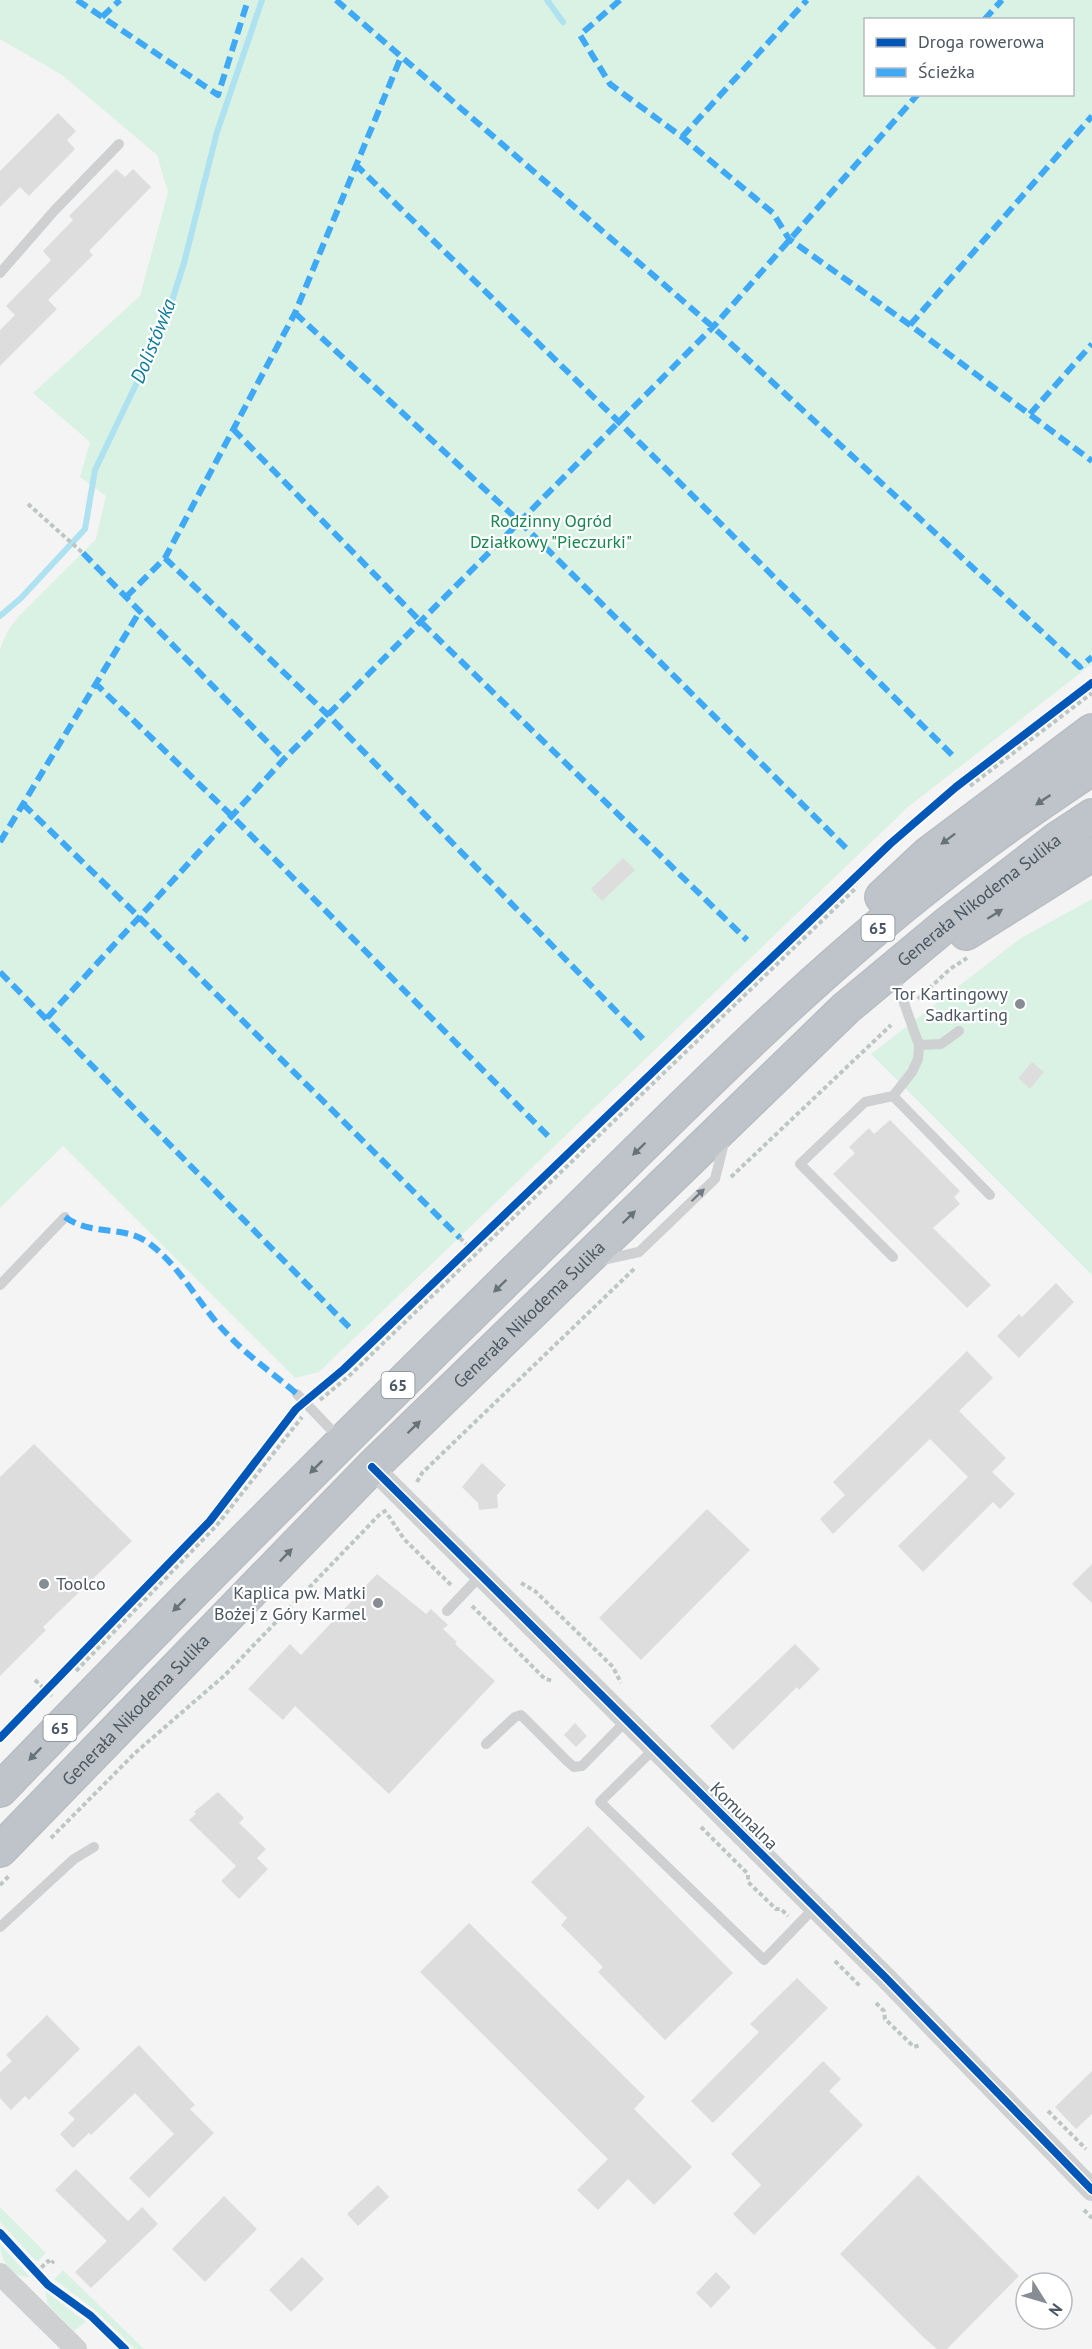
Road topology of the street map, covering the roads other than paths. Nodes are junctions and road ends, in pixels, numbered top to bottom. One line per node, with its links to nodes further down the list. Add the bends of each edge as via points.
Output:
1 (119, 144): 2 (lane)
2 (0, 273)
3 (1092, 731): 12 (highway, one-way to 12, via 928,854 769,1002)
4 (1092, 768): 12 (highway, 65, one-way to 12, via 931,883 807,990)
5 (1092, 816): 10 (highway, Generała Nikodema Sulika / 65, via 947,924 846,1008)
6 (1092, 854): 7 (highway, one-way to 6, via 947,946)
7 (898, 986): 9 (lane); 10 (highway, via 856,1022)
8 (959, 1031): 9 (lane, via 941,1044)
9 (919, 1045): 11 (lane, via 912,1072)
10 (773, 1078): 19 (highway, Generała Nikodema Sulika / 65, one-way to 10)
11 (893, 1096): 13 (lane); 15 (lane, via 865,1102 800,1164)
12 (681, 1108): 18 (highway, 65, one-way to 18)
13 (990, 1195)
14 (65, 1217): 16 (lane)
15 (893, 1257)
16 (0, 1285)
17 (301, 1398): 18 (lane)
18 (341, 1441): 25 (highway, 65, one-way to 25)
19 (372, 1467): 20 (street, Komunalna); 27 (highway, Generała Nikodema Sulika / 65, one-way to 19)
20 (481, 1575): 21 (lane); 22 (street, Komunalna)
21 (447, 1611)
22 (627, 1720): 23 (lane, via 582,1766 574,1767 521,1715); 24 (street, Komunalna)
23 (486, 1744)
24 (655, 1748): 28 (street, Komunalna); 28 (lane, via 600,1802 764,1960)
25 (0, 1790)
26 (94, 1848): 29 (lane, via 75,1859)
27 (9, 1858)
28 (815, 1907): 30 (street, Komunalna)
29 (0, 1927)
30 (1092, 2190)
31 (0, 2274): 32 (street)
32 (76, 2349)

